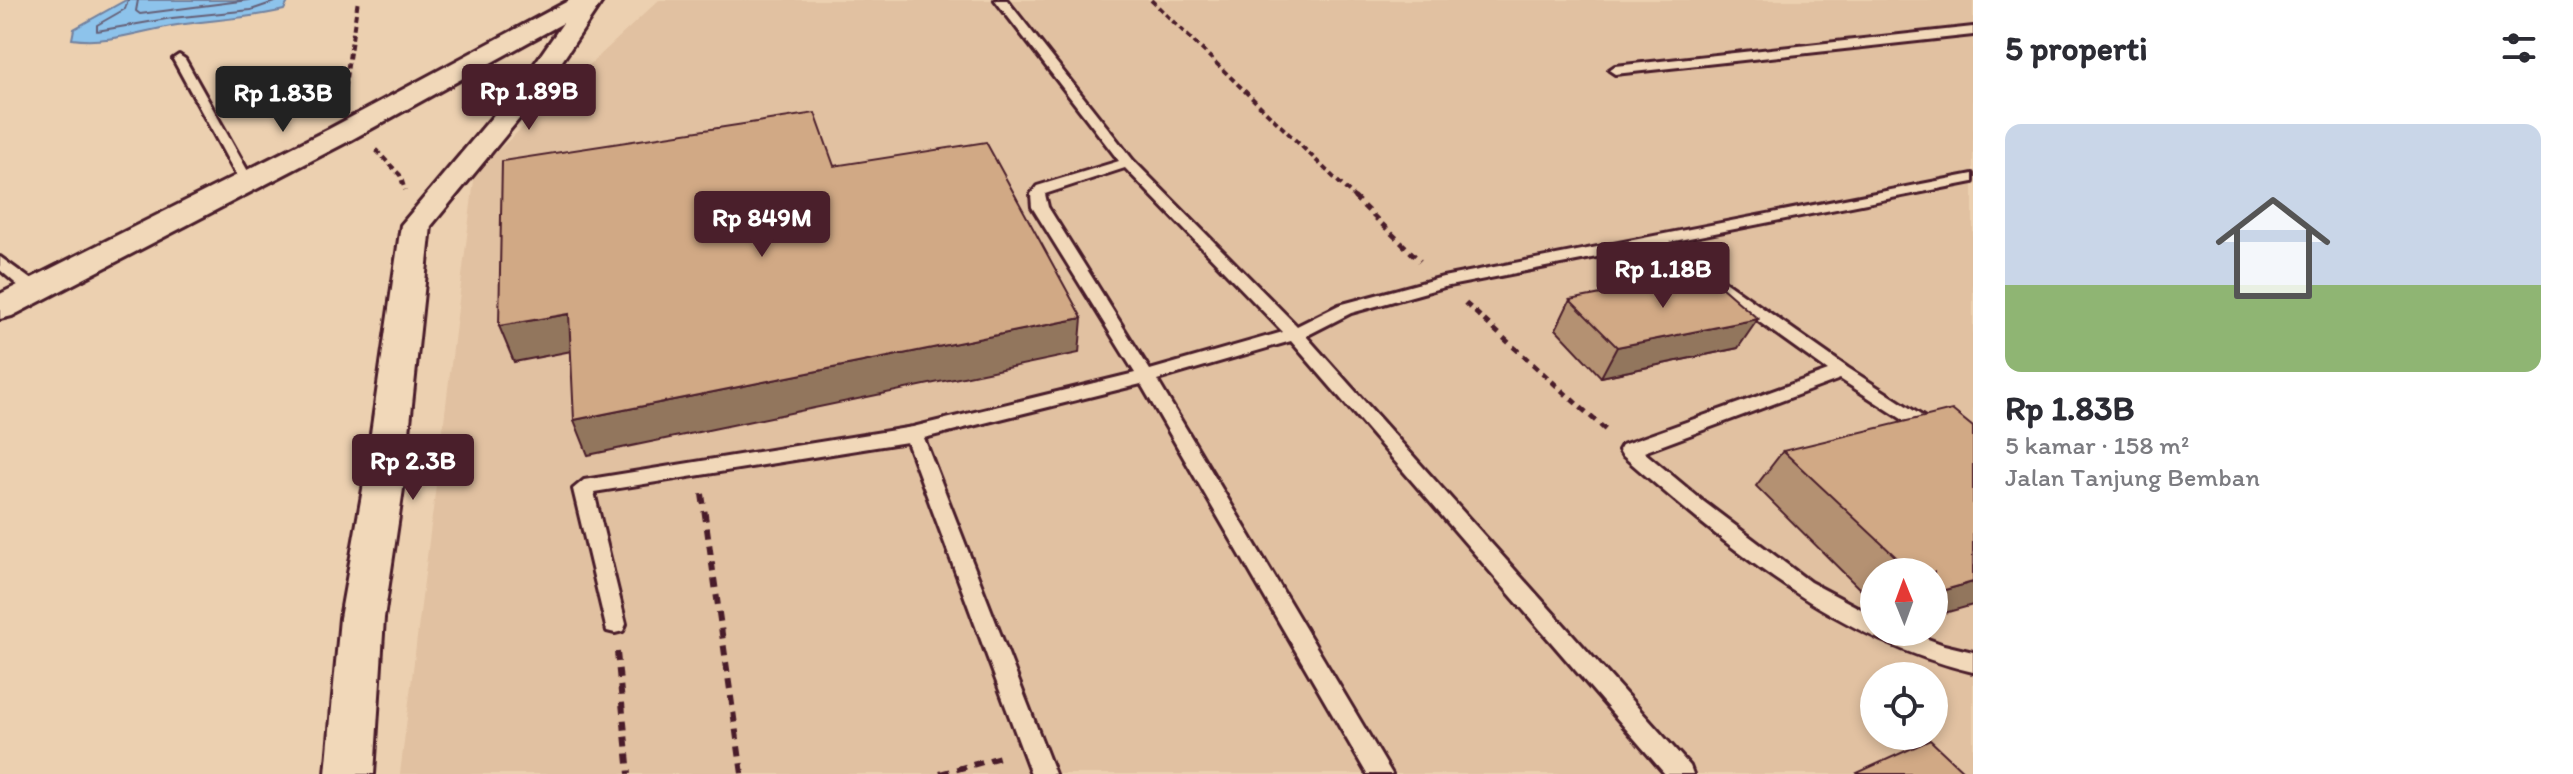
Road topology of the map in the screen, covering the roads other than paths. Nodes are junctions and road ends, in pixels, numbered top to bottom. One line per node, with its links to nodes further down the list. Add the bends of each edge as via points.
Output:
1 (589, 0): 8 (street); 22 (street, via 533,85 416,225 362,618)
2 (1001, 0): 6 (lane)
3 (1973, 31): 5 (lane)
4 (179, 59): 8 (lane)
5 (1615, 70)
6 (1128, 163): 13 (lane); 15 (lane, via 1042,189 1038,198)
7 (1973, 178): 9 (lane)
8 (247, 182): 11 (street)
9 (1654, 239): 13 (lane, via 1443,282 1345,309); 14 (lane)
10 (0, 262): 11 (lane)
11 (34, 290): 12 (street)
12 (0, 308)
13 (1295, 334): 15 (lane); 25 (lane)
14 (1842, 372): 17 (lane); 18 (lane, via 1629,450 1802,588)
15 (1146, 377): 16 (lane); 24 (lane)
16 (913, 434): 19 (lane, via 599,482 583,489); 23 (lane)
17 (1973, 458)
18 (1860, 619)
19 (615, 624)
20 (1920, 646): 21 (lane)
21 (1973, 662)
22 (350, 774)
23 (1043, 774)
24 (1380, 774)
25 (1681, 774)

